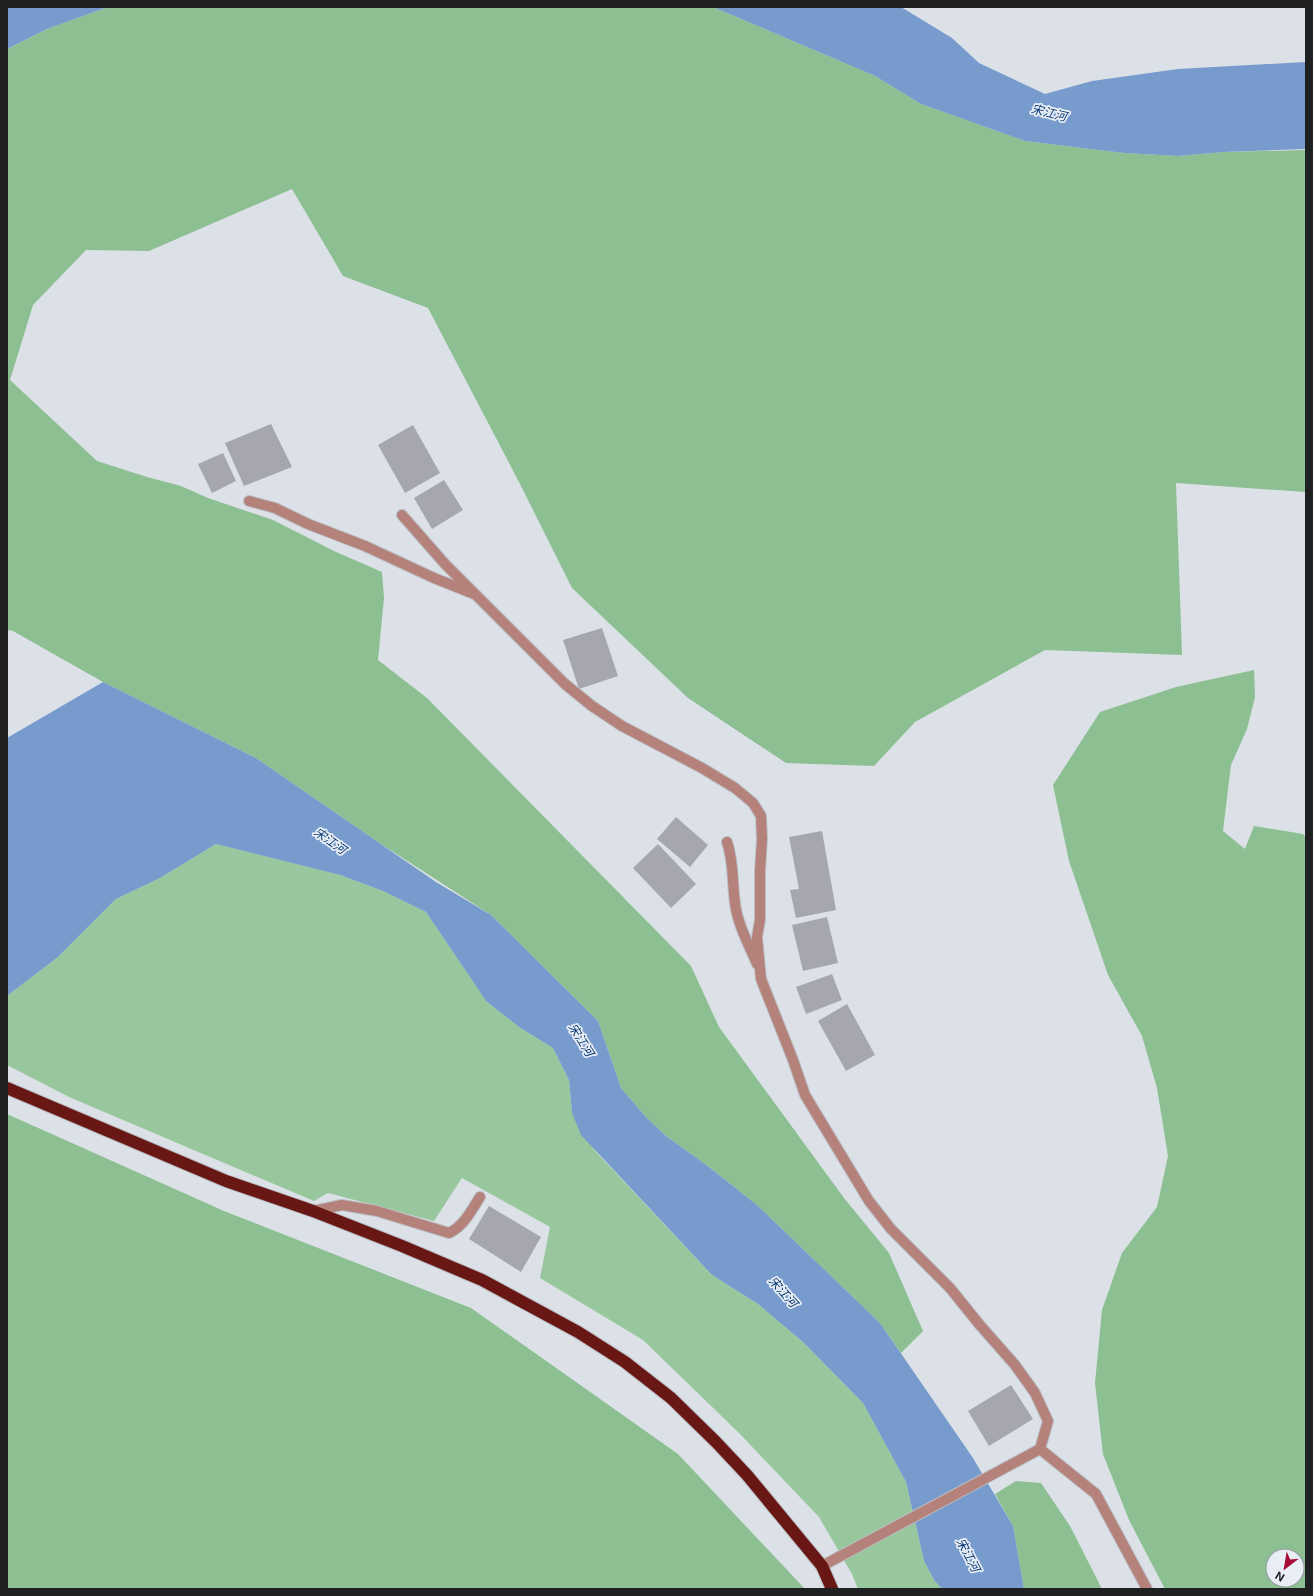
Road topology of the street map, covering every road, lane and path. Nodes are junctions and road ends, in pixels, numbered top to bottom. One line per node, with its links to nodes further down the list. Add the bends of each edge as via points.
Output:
1 (249, 501): 3 (street, via 275,508)
2 (402, 514): 3 (street)
3 (478, 596): 5 (street, via 564,684 592,706 622,726 702,768 735,788 753,803 761,816 762,839 760,920 757,938)
4 (727, 842): 5 (street, via 733,869 735,904)
5 (760, 971): 9 (street, via 805,1095 869,1201 891,1229 950,1288 1015,1364 1035,1393 1048,1421)
6 (7, 1088): 8 (highway, via 226,1182)
7 (480, 1197): 8 (street, via 465,1220 456,1230 448,1233 377,1211 342,1205)
8 (313, 1211): 10 (highway, via 482,1280 578,1332 625,1362 671,1398 716,1442 747,1475)
9 (1040, 1449): 10 (street); 12 (street, via 1096,1494)
10 (822, 1566): 11 (highway)
11 (832, 1589)
12 (1147, 1589)

